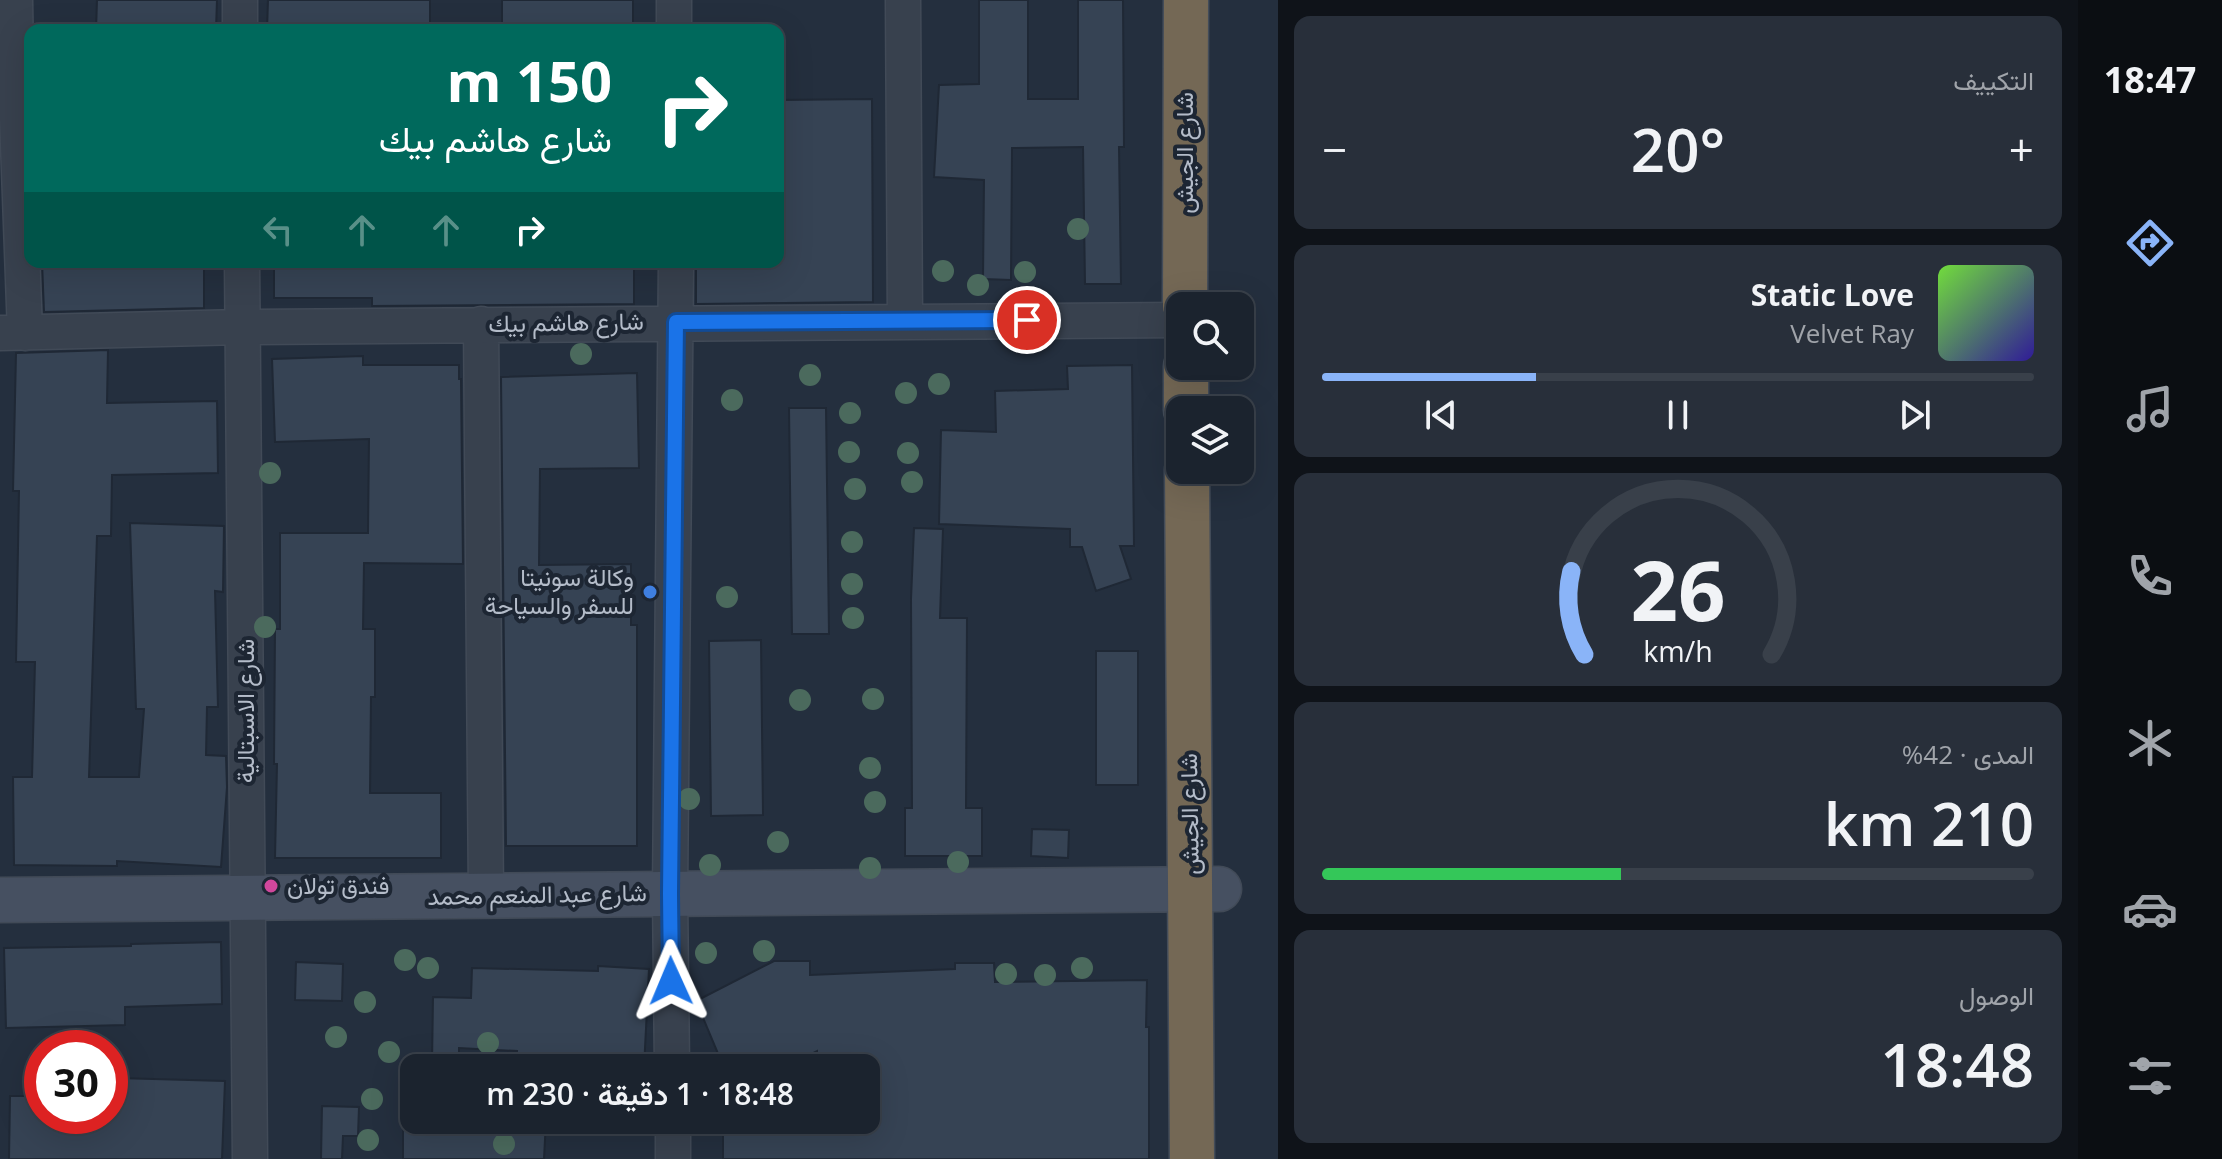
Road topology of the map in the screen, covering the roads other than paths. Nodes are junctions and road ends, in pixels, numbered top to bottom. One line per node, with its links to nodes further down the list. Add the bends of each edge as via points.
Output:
1 (15, 0): 19 (street)
2 (240, 0): 7 (street)
3 (674, 0): 8 (street)
4 (903, 0): 15 (street)
5 (1186, 0): 9 (highway, شارع الجيش)
6 (1214, 0): 9 (highway, شارع الجيش)
7 (240, 24)
8 (674, 24)
9 (1200, 216): 12 (highway, شارع الجيش); 13 (highway, شارع الجيش)
10 (242, 268): 18 (street, شارع الاسبتالية)
11 (676, 268): 16 (street)
12 (1187, 292)
13 (1212, 292)
14 (1166, 320): 15 (street, شارع هاشم بيك)
15 (905, 321): 16 (street, شارع هاشم بيك)
16 (676, 322): 17 (street, شارع هاشم بيك); 23 (street)
17 (481, 324): 18 (street, شارع هاشم بيك); 24 (street)
18 (242, 327): 19 (street, شارع هاشم بيك); 25 (street, شارع الاسبتالية)
19 (12, 333)
20 (1188, 484): 22 (highway, شارع الجيش)
21 (1215, 484): 22 (highway, شارع الجيش)
22 (1205, 889): 23 (street, شارع عبد المنعم محمد); 31 (highway, شارع الجيش); 32 (highway, شارع الجيش)
23 (670, 894): 24 (street, شارع عبد المنعم محمد); 27 (street)
24 (486, 896): 25 (street, شارع عبد المنعم محمد)
25 (247, 898): 26 (street, شارع عبد المنعم محمد); 29 (street, شارع الاسبتالية)
26 (0, 900)
27 (672, 1054)
28 (673, 1134): 30 (street)
29 (250, 1159)
30 (673, 1159)
31 (1192, 1159)
32 (1218, 1159)

